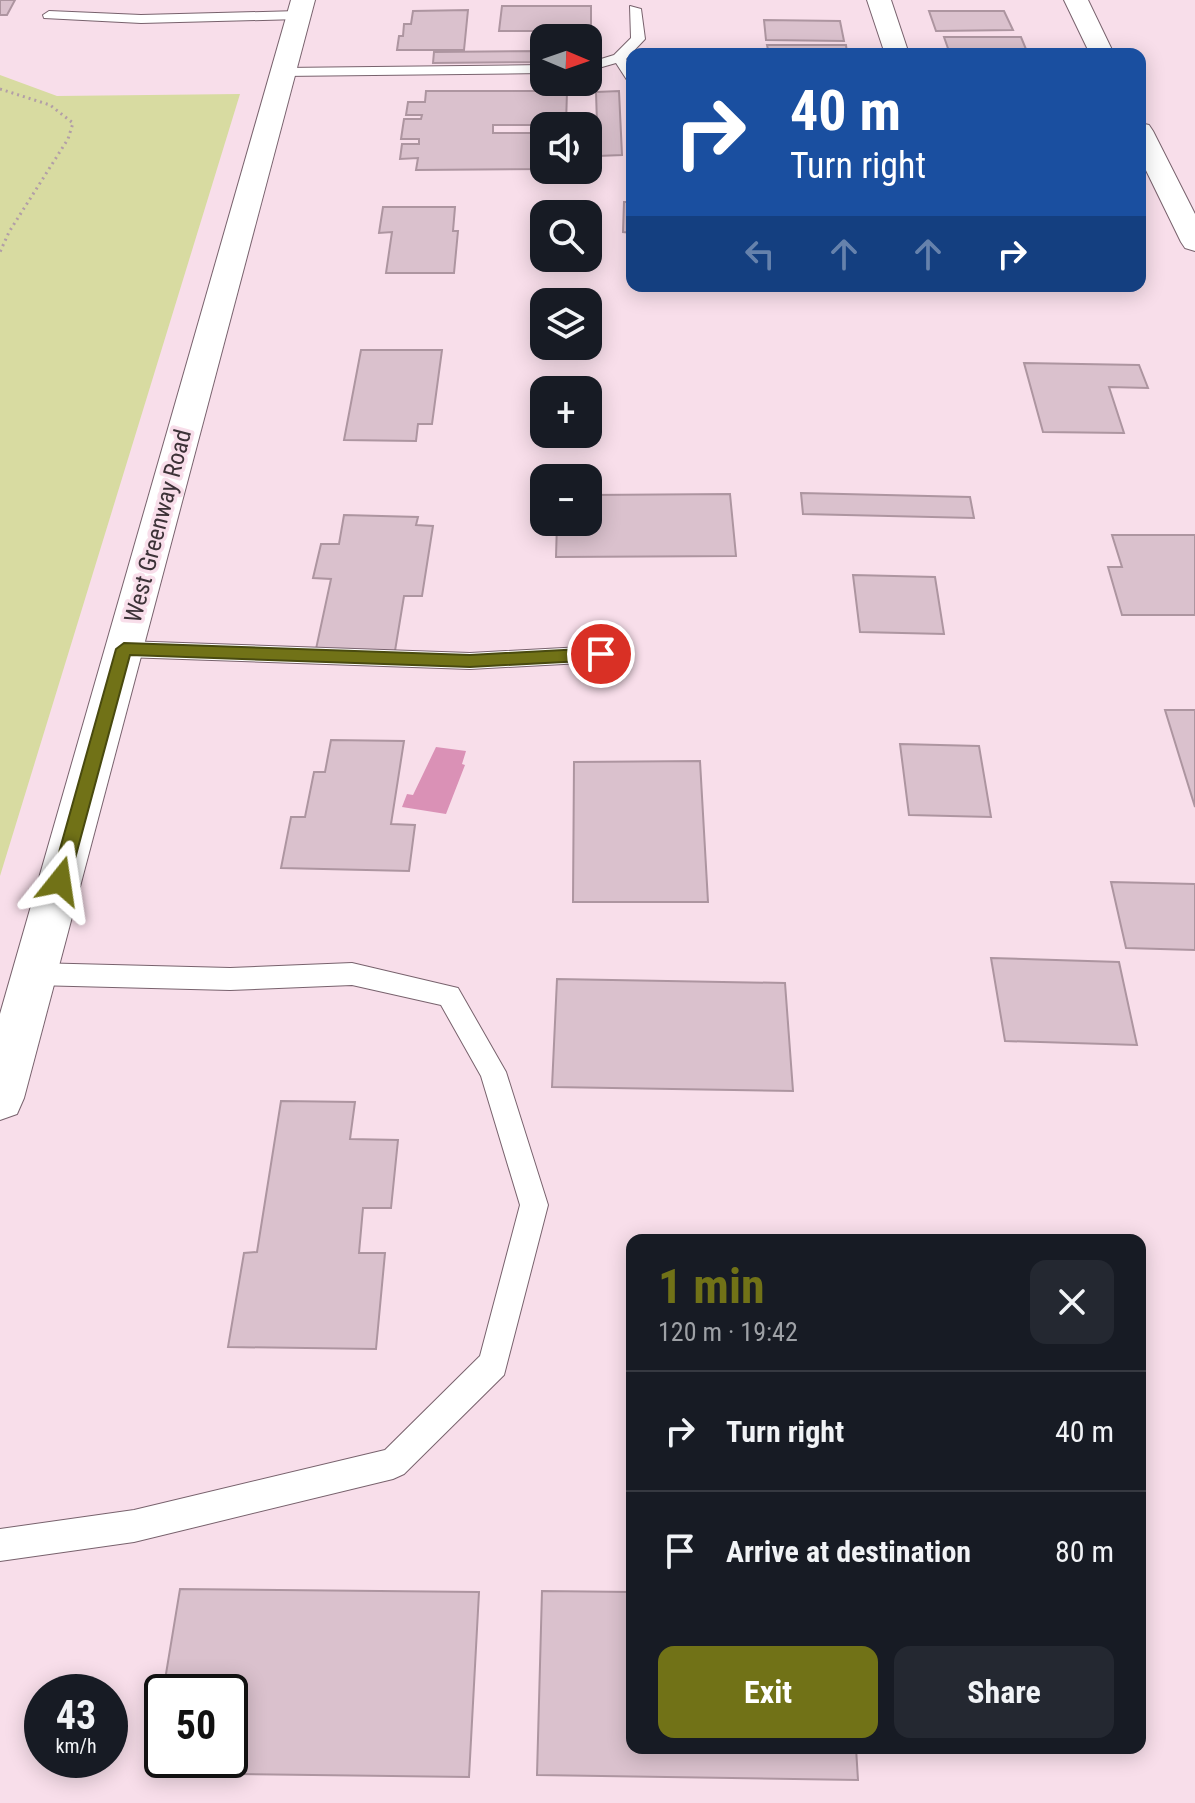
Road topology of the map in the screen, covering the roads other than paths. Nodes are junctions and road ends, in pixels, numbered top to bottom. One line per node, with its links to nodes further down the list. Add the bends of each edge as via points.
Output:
1 (879, 0): 7 (main road)
2 (1076, 0): 8 (main road)
3 (301, 7): 5 (lane, via 141,19); 14 (main road, West Greenway Road)
4 (635, 9): 6 (lane, via 638,39)
5 (49, 15)
6 (629, 48)
7 (895, 48)
8 (1099, 48)
9 (626, 51): 10 (lane)
10 (619, 58): 11 (lane); 12 (lane)
11 (602, 63)
12 (626, 68)
13 (530, 69): 14 (lane)
14 (283, 72): 17 (main road, West Greenway Road)
15 (1149, 167): 16 (main road)
16 (1195, 242)
17 (124, 649): 18 (lane, via 470,661); 19 (main road, West Greenway Road)
18 (601, 654)
19 (34, 974): 20 (main road, West Greenway Road); 21 (lane, via 230,979 352,974 449,996 493,1072 534,1205 493,1364 393,1463 134,1526)
20 (0, 1098)
21 (0, 1545)

